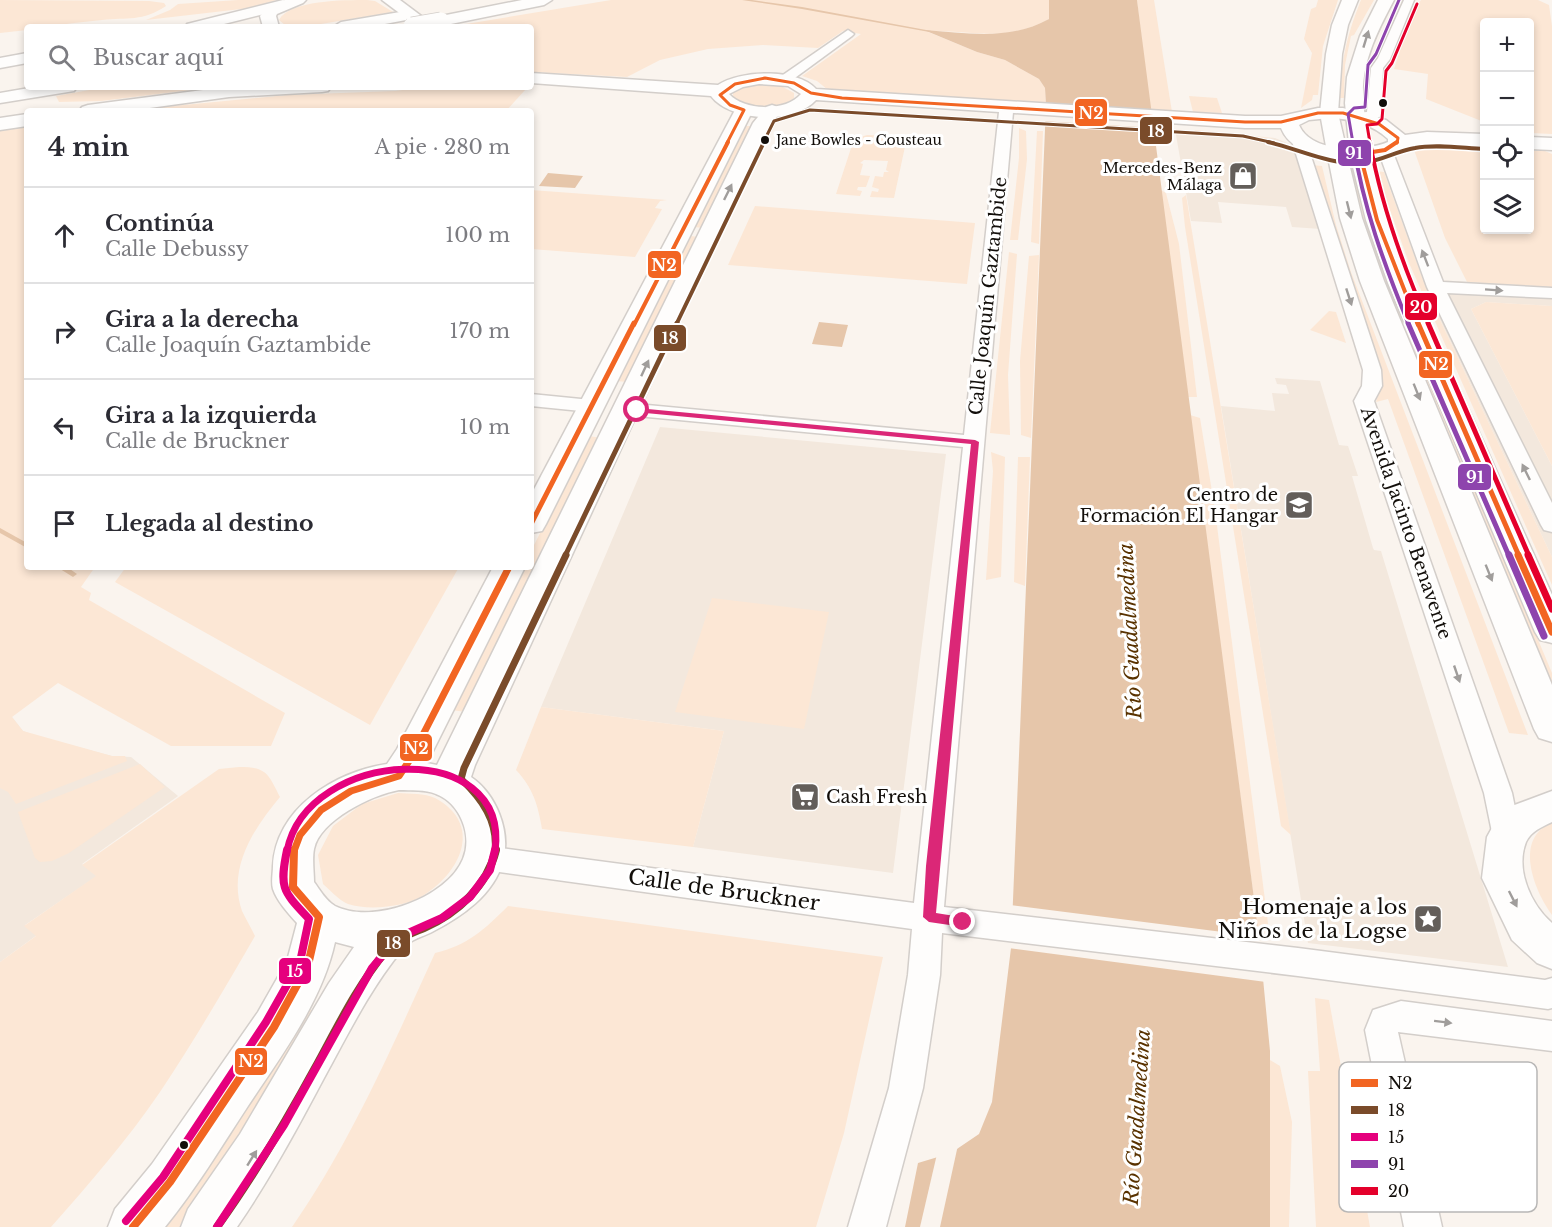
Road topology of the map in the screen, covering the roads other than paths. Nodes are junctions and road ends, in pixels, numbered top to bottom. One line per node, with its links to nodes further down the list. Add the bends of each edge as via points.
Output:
1 (390, 0): 8 (main road)
2 (495, 0): 8 (main road)
3 (1350, 0): 29 (main road, via 1334,54)
4 (1386, 0): 30 (main road, one-way to 4, via 1353,101 1359,64 1369,29)
5 (1409, 0): 30 (street, via 1377,68 1374,116)
6 (551, 1): 8 (main road)
7 (290, 3): 9 (main road); 10 (main road, via 268,16)
8 (419, 22): 11 (main road)
9 (205, 24)
10 (270, 24)
11 (388, 24)
12 (848, 34): 17 (street)
13 (24, 59): 14 (main road)
14 (0, 63)
15 (534, 78): 22 (main road)
16 (24, 80): 19 (main road)
17 (784, 80): 22 (main road, via 735,83); 24 (main road, via 808,89)
18 (534, 83): 22 (main road)
19 (0, 84)
20 (49, 90): 23 (main road)
21 (266, 90): 25 (main road)
22 (721, 93): 26 (main road, via 730,105)
23 (0, 98)
24 (810, 98): 27 (main road, via 797,107); 28 (main road)
25 (110, 108)
26 (744, 110): 27 (main road); 46 (main road)
27 (772, 111): 47 (main road, one-way to 27, via 762,123)
28 (1019, 112): 32 (main road); 48 (street, Calle Joaquín Gaztambide)
29 (1329, 113): 30 (main road); 33 (main road); 42 (main road)
30 (1357, 116): 42 (main road); 42 (main road)
31 (24, 120): 34 (main road)
32 (1174, 120): 33 (main road); 39 (main road, via 1244,128)
33 (1293, 120): 39 (main road, Avenida Jacinto Benavente, via 1290,130)
34 (0, 124)
35 (1480, 135): 42 (main road)
36 (1534, 137): 37 (main road)
37 (1552, 138)
38 (1480, 140): 42 (main road, via 1417,138)
39 (1299, 141): 42 (main road, via 1315,148); 57 (street, Avenida Jacinto Benavente, one-way to 57, via 1372,370 1372,386 1364,400 1498,793)
40 (1534, 143): 41 (main road)
41 (1552, 144)
42 (1374, 146): 43 (street, one-way to 42); 52 (main road, via 1377,220 1400,283); 53 (main road, one-way to 53, via 1351,218 1372,281)
43 (1436, 287): 44 (street, one-way to 44); 50 (street, one-way to 43)
44 (1552, 293)
45 (534, 400): 46 (street)
46 (591, 406): 49 (main road)
47 (626, 409): 48 (street); 55 (main road)
48 (975, 442): 60 (street, Calle Joaquín Gaztambide)
49 (534, 518)
50 (1552, 525)
51 (507, 570): 54 (main road)
52 (1552, 632)
53 (1552, 729)
54 (399, 776): 55 (main road, via 427,776); 59 (main road, via 376,780 342,794 307,824 294,849 293,887)
55 (450, 782): 58 (main road, via 470,797 483,817 487,836)
56 (1552, 806): 57 (main road, via 1524,818)
57 (1507, 837): 62 (main road, one-way to 62, via 1502,878 1527,927)
58 (485, 858): 60 (street, Calle de Bruckner); 61 (main road, via 469,884 448,904)
59 (319, 917): 61 (main road, via 340,927); 67 (main road, via 308,965 274,1027 170,1182)
60 (929, 917): 63 (street, Calle de Bruckner); 69 (street, Calle Joaquín Gaztambide, via 906,1088)
61 (394, 929): 68 (main road, one-way to 61, via 289,1098 371,955)
62 (1552, 950)
63 (1552, 993)
64 (1552, 1036): 65 (street, one-way to 64, via 1382,1030 1385,1020 1401,1016)
65 (1389, 1062)
66 (1420, 1212): 70 (street, one-way to 66)
67 (133, 1227)
68 (206, 1227)
69 (867, 1227)
70 (1423, 1227)

